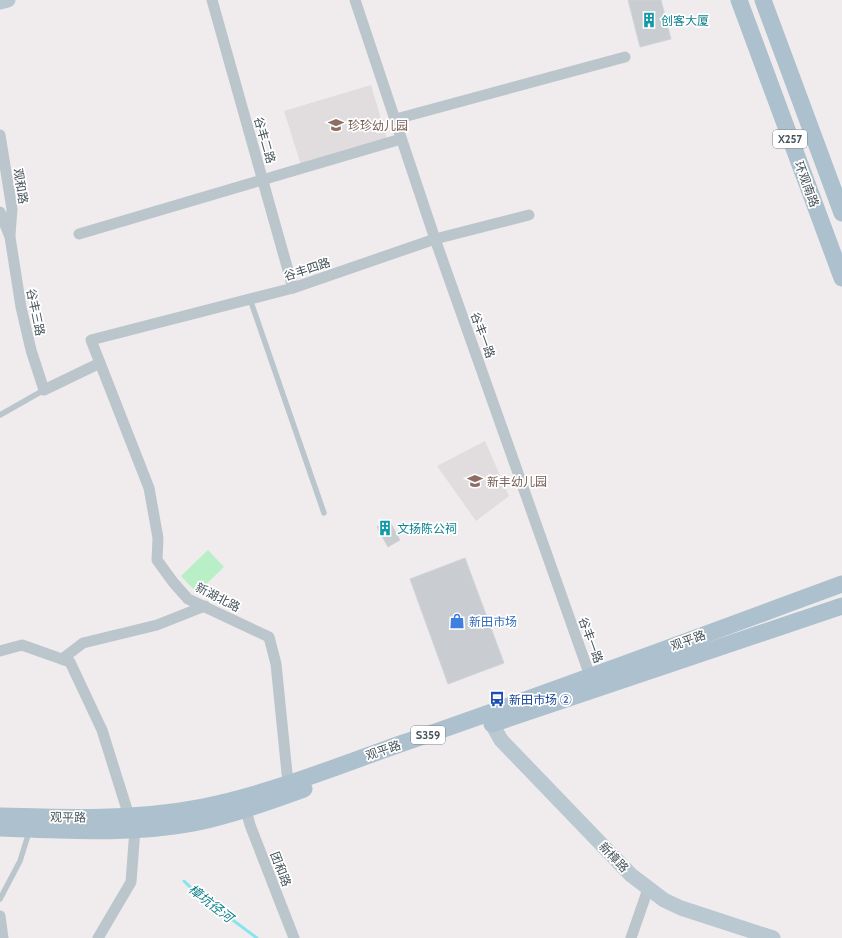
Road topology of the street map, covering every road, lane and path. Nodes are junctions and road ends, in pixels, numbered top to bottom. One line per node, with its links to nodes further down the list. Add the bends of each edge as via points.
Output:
1 (8, 0): 6 (street)
2 (212, 0): 11 (street, 谷丰二路)
3 (355, 0): 8 (street, 谷丰一路)
4 (739, 0): 19 (main road, 环观南路 / X257)
5 (763, 0): 12 (main road, 环观南路 / X257)
6 (0, 2)
7 (625, 57): 8 (street)
8 (396, 119): 10 (street, 谷丰一路)
9 (0, 135): 17 (street, 观和路, via 12,209)
10 (401, 139): 11 (street); 18 (street, 谷丰一路)
11 (262, 180): 16 (street); 20 (street, 谷丰二路)
12 (837, 188): 14 (main road, 环观南路 / X257)
13 (0, 212): 17 (street)
14 (842, 213)
15 (529, 215): 18 (street, 谷丰四路)
16 (80, 234)
17 (10, 237): 24 (street, 谷丰三路, via 21,307)
18 (435, 239): 20 (street, 谷丰四路); 32 (street, 谷丰一路)
19 (842, 278)
20 (293, 288): 21 (street, 谷丰四路)
21 (250, 299): 22 (street, 谷丰四路); 26 (lane)
22 (91, 340): 23 (street, 新湖北路)
23 (100, 363): 24 (street); 28 (street, 新湖北路, via 149,488 158,538 157,560 188,599)
24 (44, 390): 25 (lane)
25 (0, 415)
26 (324, 513)
27 (842, 584): 32 (main road, 观平路 / S359)
28 (205, 606): 31 (street, via 157,626 82,643); 34 (street, 新湖北路, via 269,637 276,664)
29 (842, 606): 33 (main road, 观平路 / S359)
30 (0, 651): 31 (street, via 22,645)
31 (62, 659): 38 (street, via 70,662 102,730)
32 (590, 676): 34 (main road, 观平路 / S359, via 477,718)
33 (492, 724): 35 (main road, 观平路 / S359); 40 (street, 新樟路, via 501,740)
34 (288, 782): 38 (main road, 观平路 / S359, via 228,801)
35 (246, 810): 38 (main road, 观平路 / S359, via 193,823); 45 (street, 团和路)
36 (0, 816): 37 (main road, 观平路 / S359)
37 (30, 823): 38 (main road, 观平路 / S359); 39 (main road, 观平路 / S359); 41 (lane, via 20,861)
38 (132, 823): 44 (street, via 131,882)
39 (0, 828)
40 (648, 889): 46 (street); 47 (street, 新樟路, via 681,908)
41 (0, 899)
42 (0, 916): 43 (street)
43 (3, 938)
44 (98, 938)
45 (294, 938)
46 (631, 938)
47 (773, 938)

